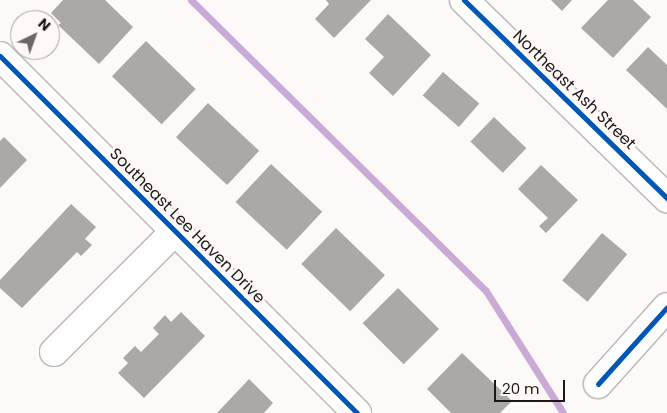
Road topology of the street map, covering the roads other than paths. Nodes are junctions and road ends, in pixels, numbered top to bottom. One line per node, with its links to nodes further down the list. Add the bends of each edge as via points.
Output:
1 (464, 0): 3 (street, Northeast Ash Street)
2 (0, 56): 4 (street, Southeast Lee Haven Drive)
3 (667, 198)
4 (175, 231): 6 (street); 8 (street, Southeast Lee Haven Drive)
5 (667, 307): 7 (street)
6 (54, 352)
7 (598, 384)
8 (351, 411)

